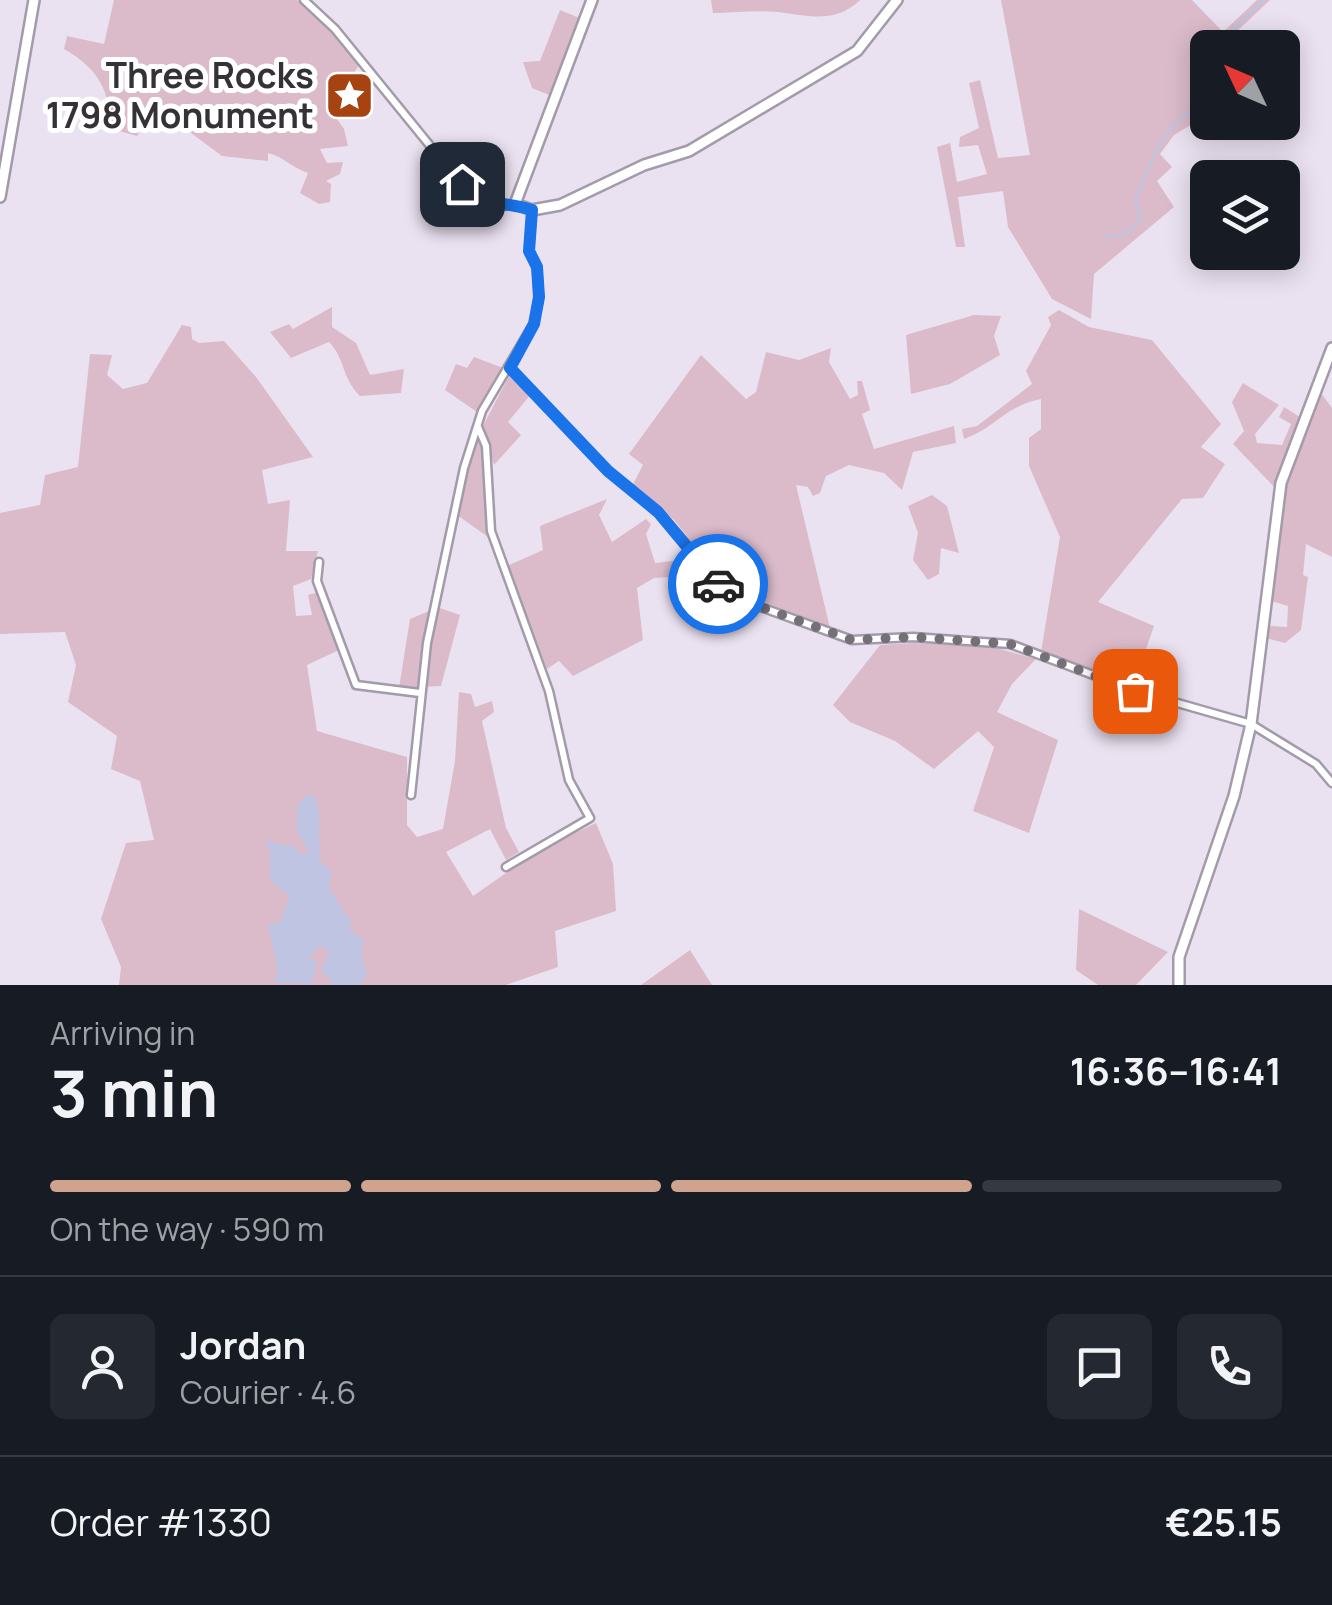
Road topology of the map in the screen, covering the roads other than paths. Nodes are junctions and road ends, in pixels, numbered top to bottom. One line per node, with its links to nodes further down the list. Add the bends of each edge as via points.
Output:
1 (34, 0): 5 (street)
2 (304, 0): 6 (street, via 336,29 462,184 499,206)
3 (592, 0): 6 (street)
4 (897, 0): 7 (street, via 857,51 812,81 689,151)
5 (0, 197)
6 (514, 204): 7 (street)
7 (532, 210): 9 (street, via 529,251 539,297 534,324)
8 (1332, 348): 13 (street, via 1281,483)
9 (510, 368): 10 (street); 13 (street, via 608,471 658,512 733,597 852,640 1010,644)
10 (478, 426): 12 (street, via 445,549); 16 (street, via 486,446 491,531 548,691 569,780 590,818)
11 (319, 562): 12 (street, via 317,581 356,685)
12 (420, 694): 15 (street)
13 (1251, 724): 14 (street, via 1316,764); 17 (street, via 1234,796 1178,957)
14 (1332, 783)
15 (411, 795)
16 (506, 867)
17 (1179, 985)

